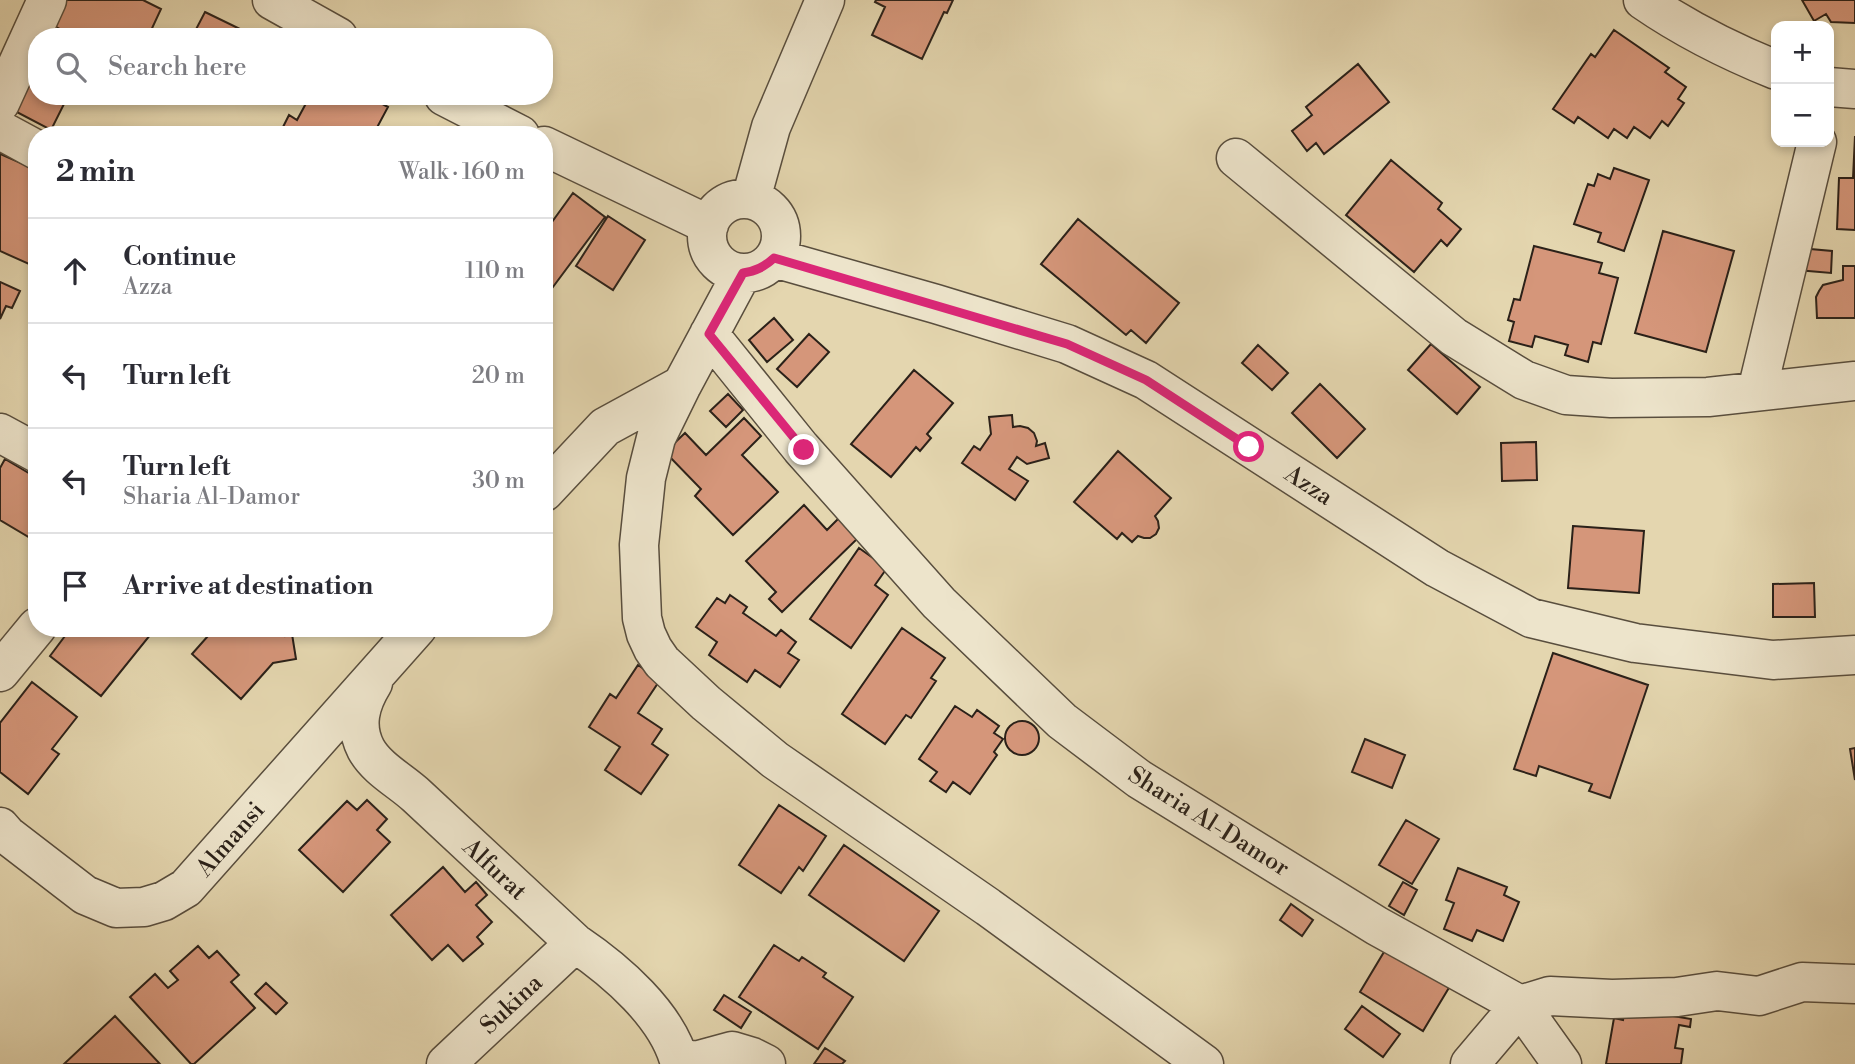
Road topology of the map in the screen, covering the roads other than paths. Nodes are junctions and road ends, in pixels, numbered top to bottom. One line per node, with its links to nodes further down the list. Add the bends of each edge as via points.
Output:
1 (47, 0): 5 (street)
2 (272, 0): 6 (street)
3 (825, 0): 17 (street, via 771,127)
4 (1643, 0): 8 (street, via 1709,40)
5 (34, 28)
6 (322, 28)
7 (28, 42): 9 (street)
8 (1771, 68)
9 (0, 103)
10 (454, 114): 11 (street)
11 (492, 126)
12 (0, 130): 13 (street)
13 (28, 145)
14 (1816, 147): 23 (street)
15 (553, 150): 18 (street)
16 (1236, 158): 23 (street, via 1454,337 1524,380 1566,395 1611,398 1708,397)
17 (751, 199): 18 (street, via 727,203); 19 (street, via 772,212 781,234 779,246)
18 (709, 225): 19 (street, via 707,244 720,265 730,271)
19 (758, 265): 20 (street); 29 (street, Azza, via 1067,344 1146,380 1437,568 1531,618 1635,643 1773,660)
20 (709, 334): 22 (street); 35 (street, Sharia Al-Damor, via 801,448 939,603 1062,721 1139,779 1377,926)
21 (1855, 381): 23 (street)
22 (682, 385): 26 (street, via 605,427); 39 (street, via 656,438 646,478 639,545 642,618 657,655 775,760)
23 (1757, 391)
24 (0, 433): 25 (street)
25 (28, 448)
26 (553, 482)
27 (29, 637): 31 (street)
28 (409, 637): 30 (street, Almansi)
29 (1855, 655)
30 (386, 662): 32 (street, Almansi, via 186,888 164,901 116,908 85,895); 33 (street, Alfurat, via 360,709 362,739 372,757)
31 (0, 672)
32 (0, 827)
33 (575, 943): 36 (street, Alfurat, via 598,959 660,1022); 37 (street, Sukina)
34 (1855, 984): 35 (street, via 1802,982 1759,996 1717,991 1677,998 1550,996)
35 (1520, 1005): 40 (street); 41 (street)
36 (680, 1063): 38 (street, via 732,1051)
37 (446, 1064)
38 (766, 1064)
39 (1203, 1064)
40 (1470, 1064)
41 (1562, 1064)

